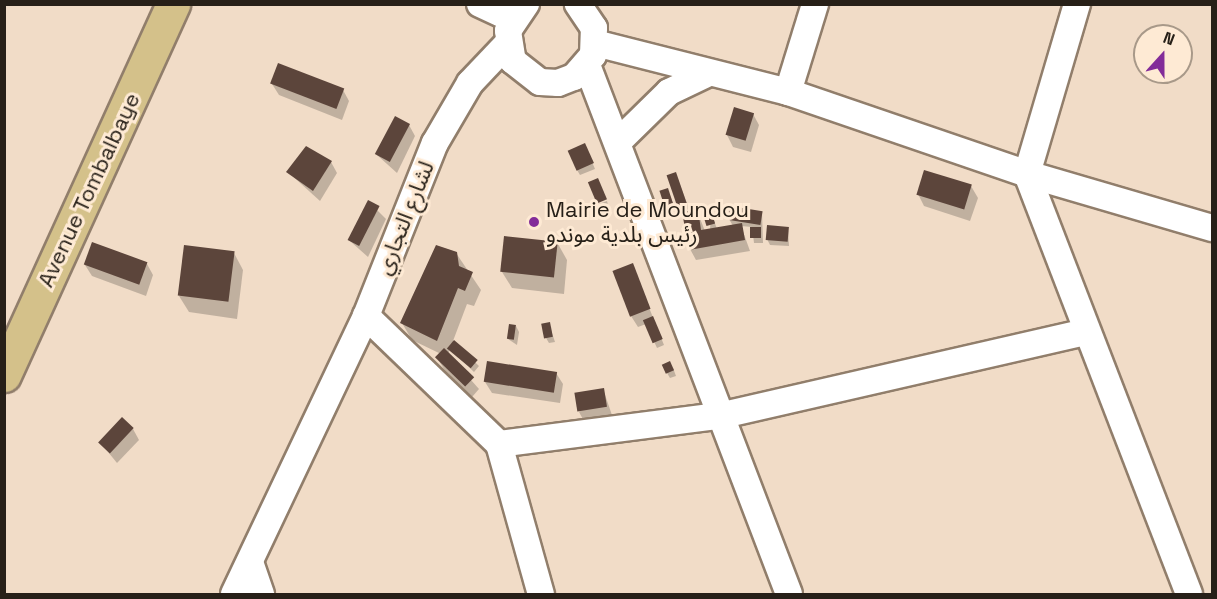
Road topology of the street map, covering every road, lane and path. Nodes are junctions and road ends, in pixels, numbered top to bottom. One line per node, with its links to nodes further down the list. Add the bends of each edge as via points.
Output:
1 (173, 4): 16 (main road, Avenue Tombalbaye)
2 (480, 4): 6 (street)
3 (578, 4): 8 (street, via 594,28)
4 (815, 4): 10 (street)
5 (1077, 4): 12 (street)
6 (519, 12): 7 (street)
7 (507, 44): 8 (street, via 524,74 540,82 566,80); 14 (street, لشارع التجاري, via 470,83 435,143)
8 (591, 54): 9 (street); 11 (street)
9 (709, 73): 10 (street); 11 (street, via 669,92)
10 (788, 93): 12 (street)
11 (618, 142): 17 (street)
12 (1027, 174): 13 (street); 15 (street)
13 (1212, 228)
14 (366, 316): 18 (street); 19 (street, لشارع التجاري)
15 (1087, 332): 17 (street); 24 (street)
16 (4, 375)
17 (719, 416): 18 (street); 23 (street)
18 (499, 444): 22 (street)
19 (250, 562): 20 (street, لشارع التجاري); 21 (street)
20 (234, 594)
21 (261, 594)
22 (541, 594)
23 (789, 594)
24 (1189, 594)

